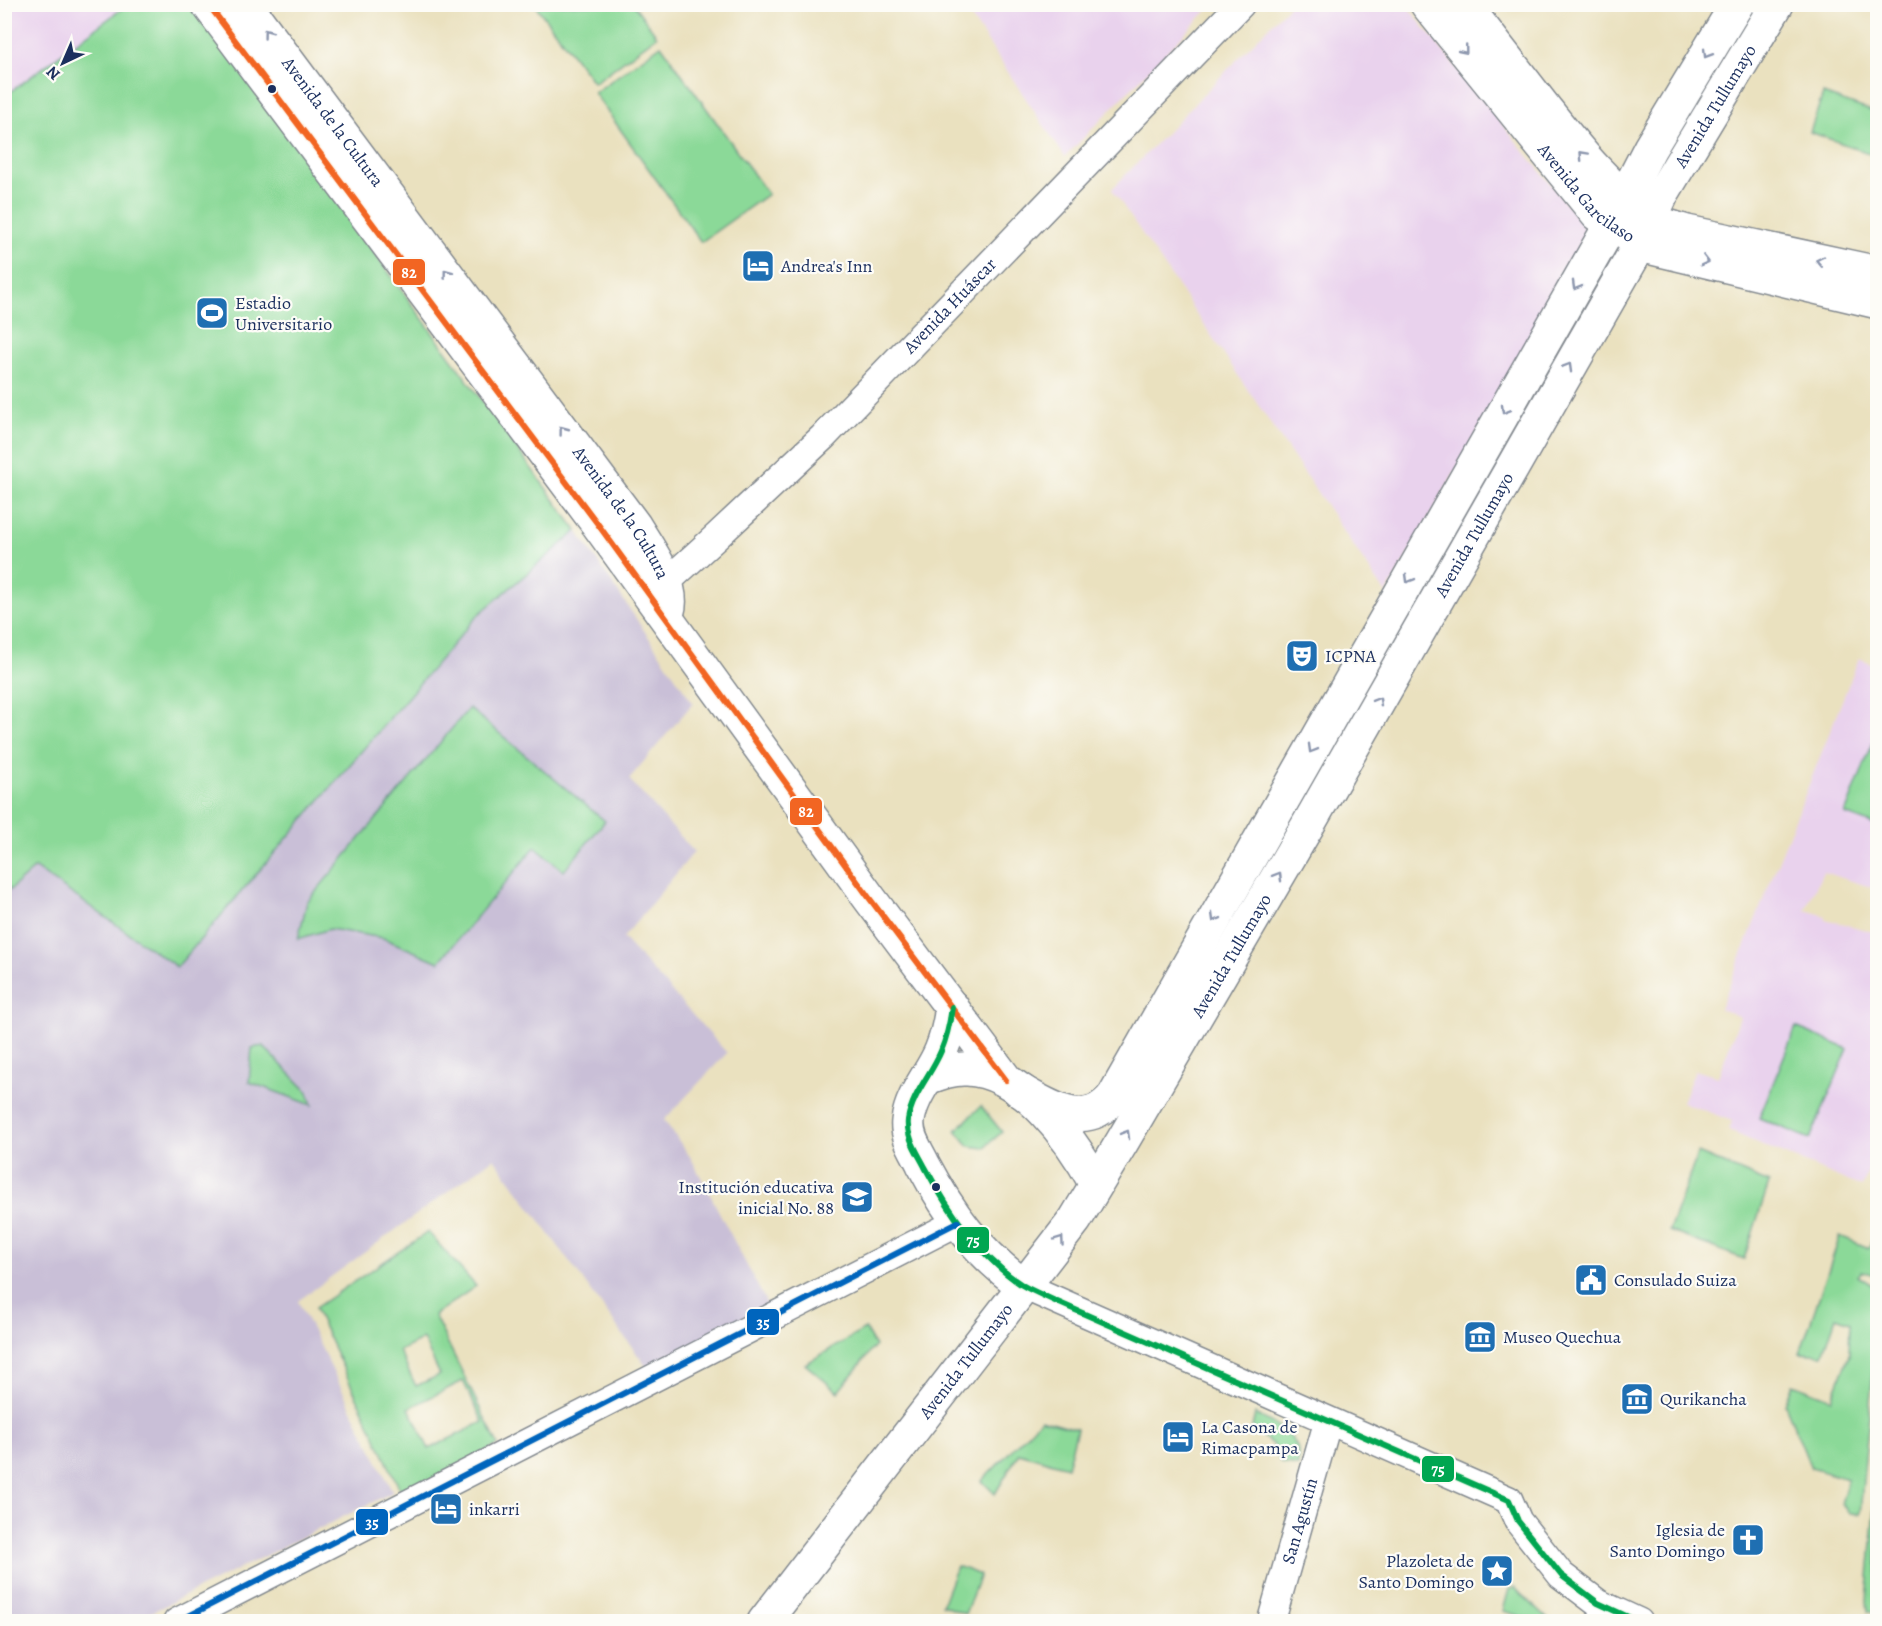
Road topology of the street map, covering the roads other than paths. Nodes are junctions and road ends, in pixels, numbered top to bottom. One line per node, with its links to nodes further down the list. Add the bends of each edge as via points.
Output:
1 (208, 4): 8 (main road, Avenida de la Cultura)
2 (245, 4): 8 (main road, Avenida de la Cultura, one-way to 2)
3 (1241, 4): 13 (street, Avenida Huáscar)
4 (1427, 4): 9 (main road, Avenida Garcilaso, one-way to 9, via 1597,214)
5 (1464, 4): 9 (main road, Avenida Garcilaso, one-way to 5)
6 (1737, 4): 9 (main road, Avenida Tullumayo, one-way to 9)
7 (1777, 4): 10 (main road, Avenida Tullumayo, via 1666,186)
8 (322, 132): 13 (main road, Avenida de la Cultura, via 634,525)
9 (1618, 208): 10 (main road, Avenida Garcilaso); 16 (main road, Avenida Tullumayo, one-way to 16, via 1114,1096 1098,1110 1077,1115)
10 (1646, 230): 11 (main road, Avenida Garcilaso, one-way to 10, via 1661,224); 12 (main road, Avenida Garcilaso, one-way to 12, via 1648,247); 17 (main road, Avenida Tullumayo, one-way to 10, via 1308,825)
11 (1878, 273)
12 (1878, 302)
13 (661, 599): 14 (main road, Avenida de la Cultura, via 870,899)
14 (951, 1006): 15 (main road, via 948,1033); 16 (main road, Avenida de la Cultura)
15 (927, 1078): 16 (main road, Avenida Tullumayo, via 967,1069 987,1072); 18 (main road, via 913,1101 909,1136)
16 (1013, 1085): 17 (main road, via 1054,1121)
17 (1096, 1184): 19 (main road, Avenida Tullumayo, one-way to 17, via 1075,1220)
18 (958, 1222): 19 (main road, via 999,1268); 21 (street)
19 (1024, 1286): 20 (street); 22 (main road, Avenida Tullumayo)
20 (1328, 1421): 23 (street, San Agustín); 24 (street, via 1509,1500 1518,1521 1561,1575 1599,1603)
21 (177, 1622)
22 (764, 1622)
23 (1271, 1622)
24 (1639, 1622)

